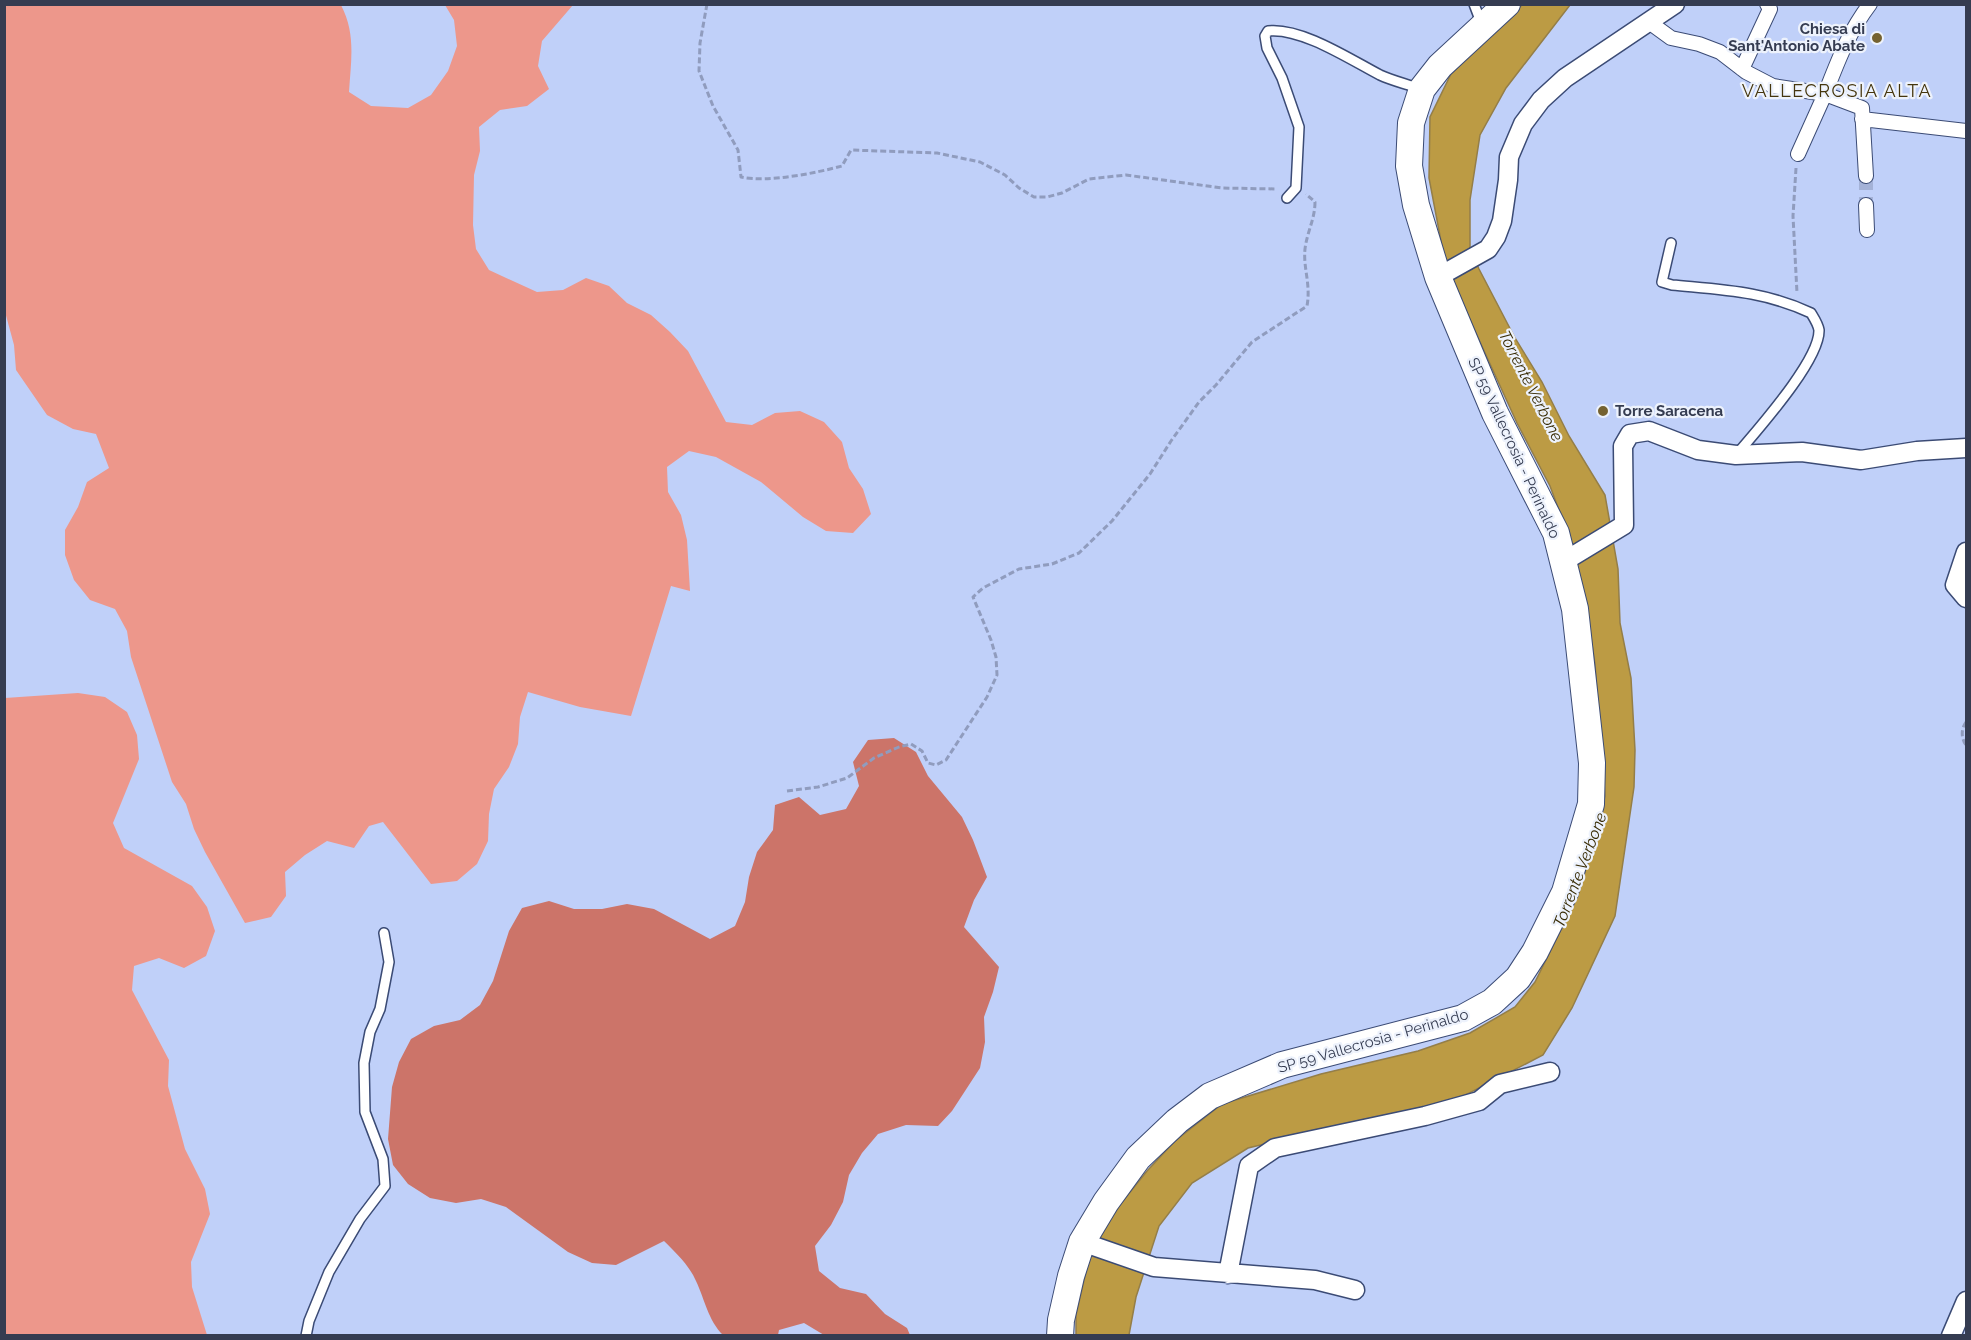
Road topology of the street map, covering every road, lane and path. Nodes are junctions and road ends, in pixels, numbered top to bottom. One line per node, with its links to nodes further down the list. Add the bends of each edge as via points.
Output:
1 (707, 4): 15 (path, via 699,71 738,150 741,177 810,175 842,166 851,150 866,150 937,153 980,162 1035,197 1062,193 1089,179 1126,175 1222,188)
2 (1507, 4): 6 (main road, SP 59 Vallecrosia - Perinaldo)
3 (1675, 4): 7 (street)
4 (1767, 4): 8 (street, via 1770,9)
5 (1870, 4): 10 (street, via 1846,42)
6 (1478, 16): 9 (main road, SP 59 Vallecrosia - Perinaldo)
7 (1649, 22): 8 (street, via 1671,38 1720,52); 20 (street, via 1565,78 1541,100 1523,124 1509,157 1502,221 1496,237 1488,249)
8 (1742, 69): 10 (street, via 1773,86)
9 (1422, 89): 15 (lane, via 1382,75 1326,46 1286,32 1268,31 1267,48 1299,127); 20 (main road, SP 59 Vallecrosia - Perinaldo, via 1411,123 1409,166 1416,205)
10 (1825, 94): 11 (street, via 1862,108); 13 (street)
11 (1862, 119): 12 (street); 14 (street)
12 (1966, 131)
13 (1798, 154): 21 (path, via 1793,216)
14 (1866, 176)
15 (1296, 188): 16 (lane); 29 (path, via 1315,202 1304,252 1310,290 1307,306 1252,342 1199,402 1112,521 1079,553 1052,564 1019,569 982,588 973,597 991,640 998,675 946,760 936,765 928,763 922,751 911,744 874,758 847,778)
16 (1287, 198)
17 (1866, 205): 18 (street)
18 (1866, 230)
19 (1671, 243): 21 (lane, via 1662,282 1752,293)
20 (1443, 276): 25 (main road, SP 59 Vallecrosia - Perinaldo, via 1495,413)
21 (1797, 307): 23 (lane, via 1811,313 1819,328 1818,338 1791,389)
22 (1966, 448): 23 (street, via 1861,460 1803,452)
23 (1736, 455): 25 (street, via 1698,450 1649,431 1630,434 1623,446 1624,525)
24 (1966, 552): 26 (street, via 1955,585)
25 (1568, 559): 32 (main road, SP 59 Vallecrosia - Perinaldo, via 1593,764 1591,804 1565,892 1518,978 1492,1002 1462,1018 1282,1065 1210,1096 1138,1158 1106,1202)
26 (1966, 598)
27 (1966, 722): 28 (path)
28 (1966, 745)
29 (787, 791)
30 (384, 933): 36 (lane, via 389,962 364,1063 365,1112 384,1159 385,1186 328,1272)
31 (1550, 1072): 33 (street, via 1500,1084 1479,1101 1425,1116 1275,1148 1249,1166)
32 (1086, 1244): 33 (street, via 1154,1267); 37 (main road, SP 59 Vallecrosia - Perinaldo, via 1071,1276)
33 (1228, 1274): 34 (street, via 1315,1280)
34 (1355, 1290)
35 (1966, 1301): 38 (street)
36 (306, 1335)
37 (1060, 1335)
38 (1951, 1335)

